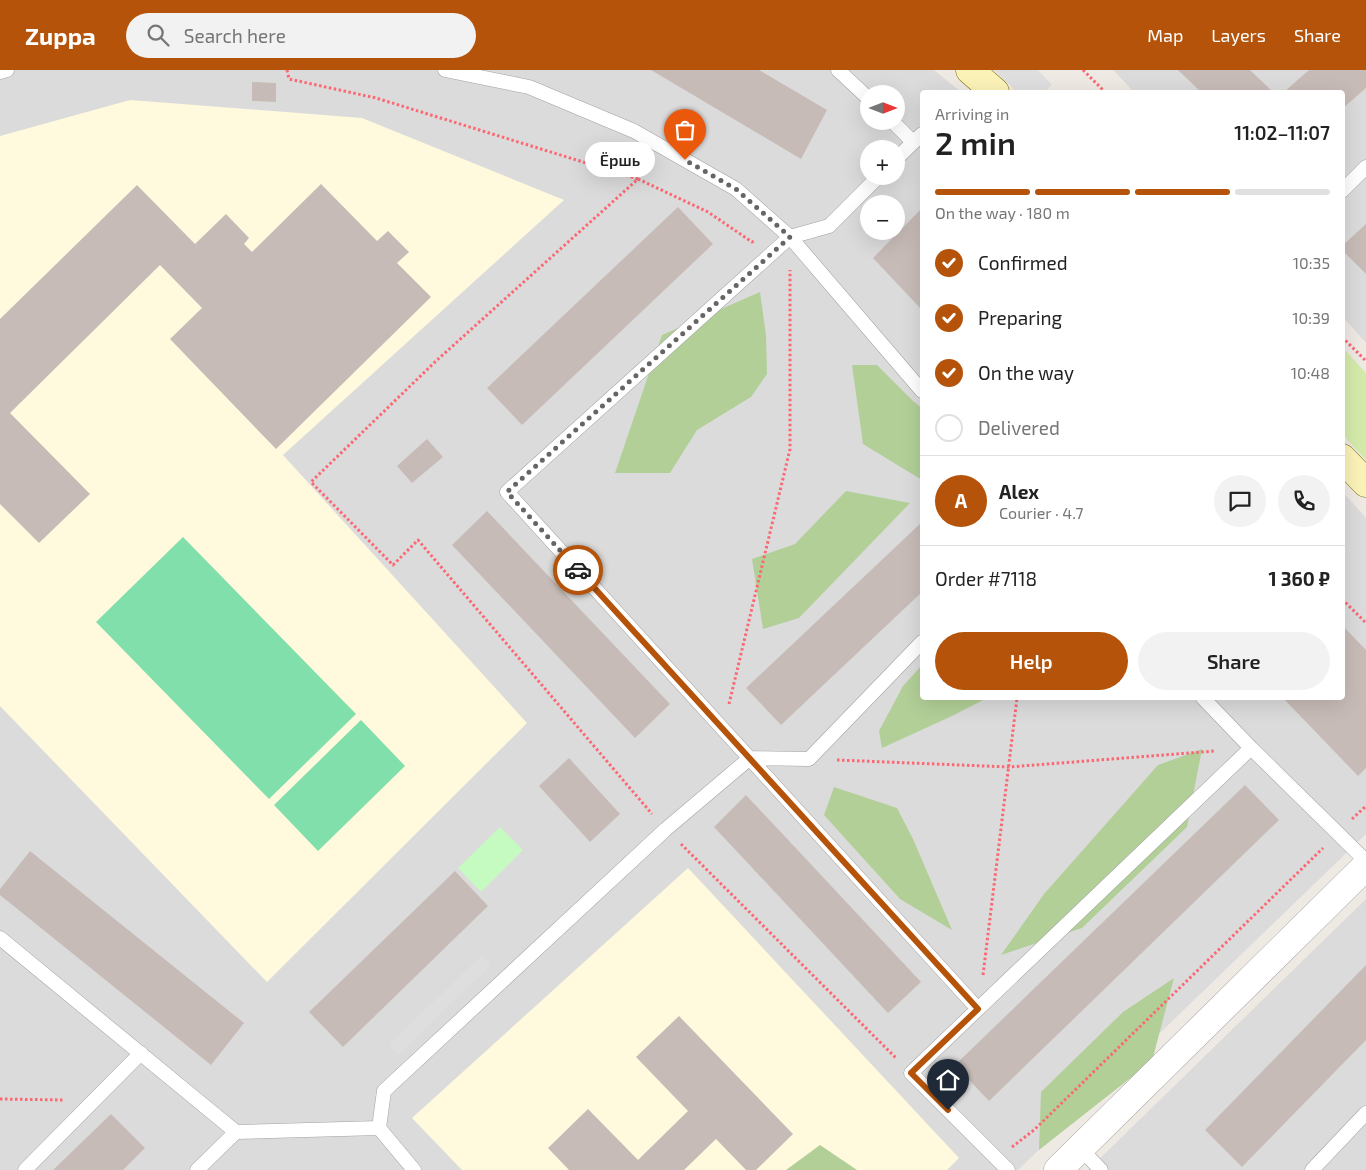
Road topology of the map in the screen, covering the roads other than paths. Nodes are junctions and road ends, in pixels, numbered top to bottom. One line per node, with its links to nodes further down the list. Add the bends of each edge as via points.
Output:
1 (7, 70): 4 (lane)
2 (445, 70): 12 (lane, via 529,87 634,130 736,189)
3 (838, 70): 5 (lane)
4 (0, 72)
5 (860, 91)
6 (905, 130): 7 (lane)
7 (918, 138): 8 (lane)
8 (905, 150)
9 (1366, 167): 11 (lane)
10 (870, 185): 12 (lane, via 829,226)
11 (1345, 188)
12 (790, 237): 13 (lane); 19 (lane, via 507,492)
13 (920, 389)
14 (1345, 461): 15 (main road)
15 (1366, 483)
16 (920, 644): 19 (lane, via 809,758)
17 (1205, 700): 18 (lane)
18 (1251, 748): 20 (lane); 23 (lane)
19 (750, 758): 23 (lane); 26 (lane, via 666,829 384,1091)
20 (1366, 861)
21 (1366, 866): 28 (street)
22 (0, 938): 24 (lane)
23 (978, 1009): 32 (lane, via 911,1073)
24 (141, 1053): 27 (lane); 29 (lane)
25 (1366, 1113): 35 (lane)
26 (379, 1128): 27 (lane); 31 (lane)
27 (236, 1132): 30 (lane)
28 (1080, 1148): 33 (street); 34 (lane)
29 (25, 1170)
30 (197, 1170)
31 (414, 1170)
32 (1008, 1170)
33 (1058, 1170)
34 (1101, 1170)
35 (1312, 1170)

